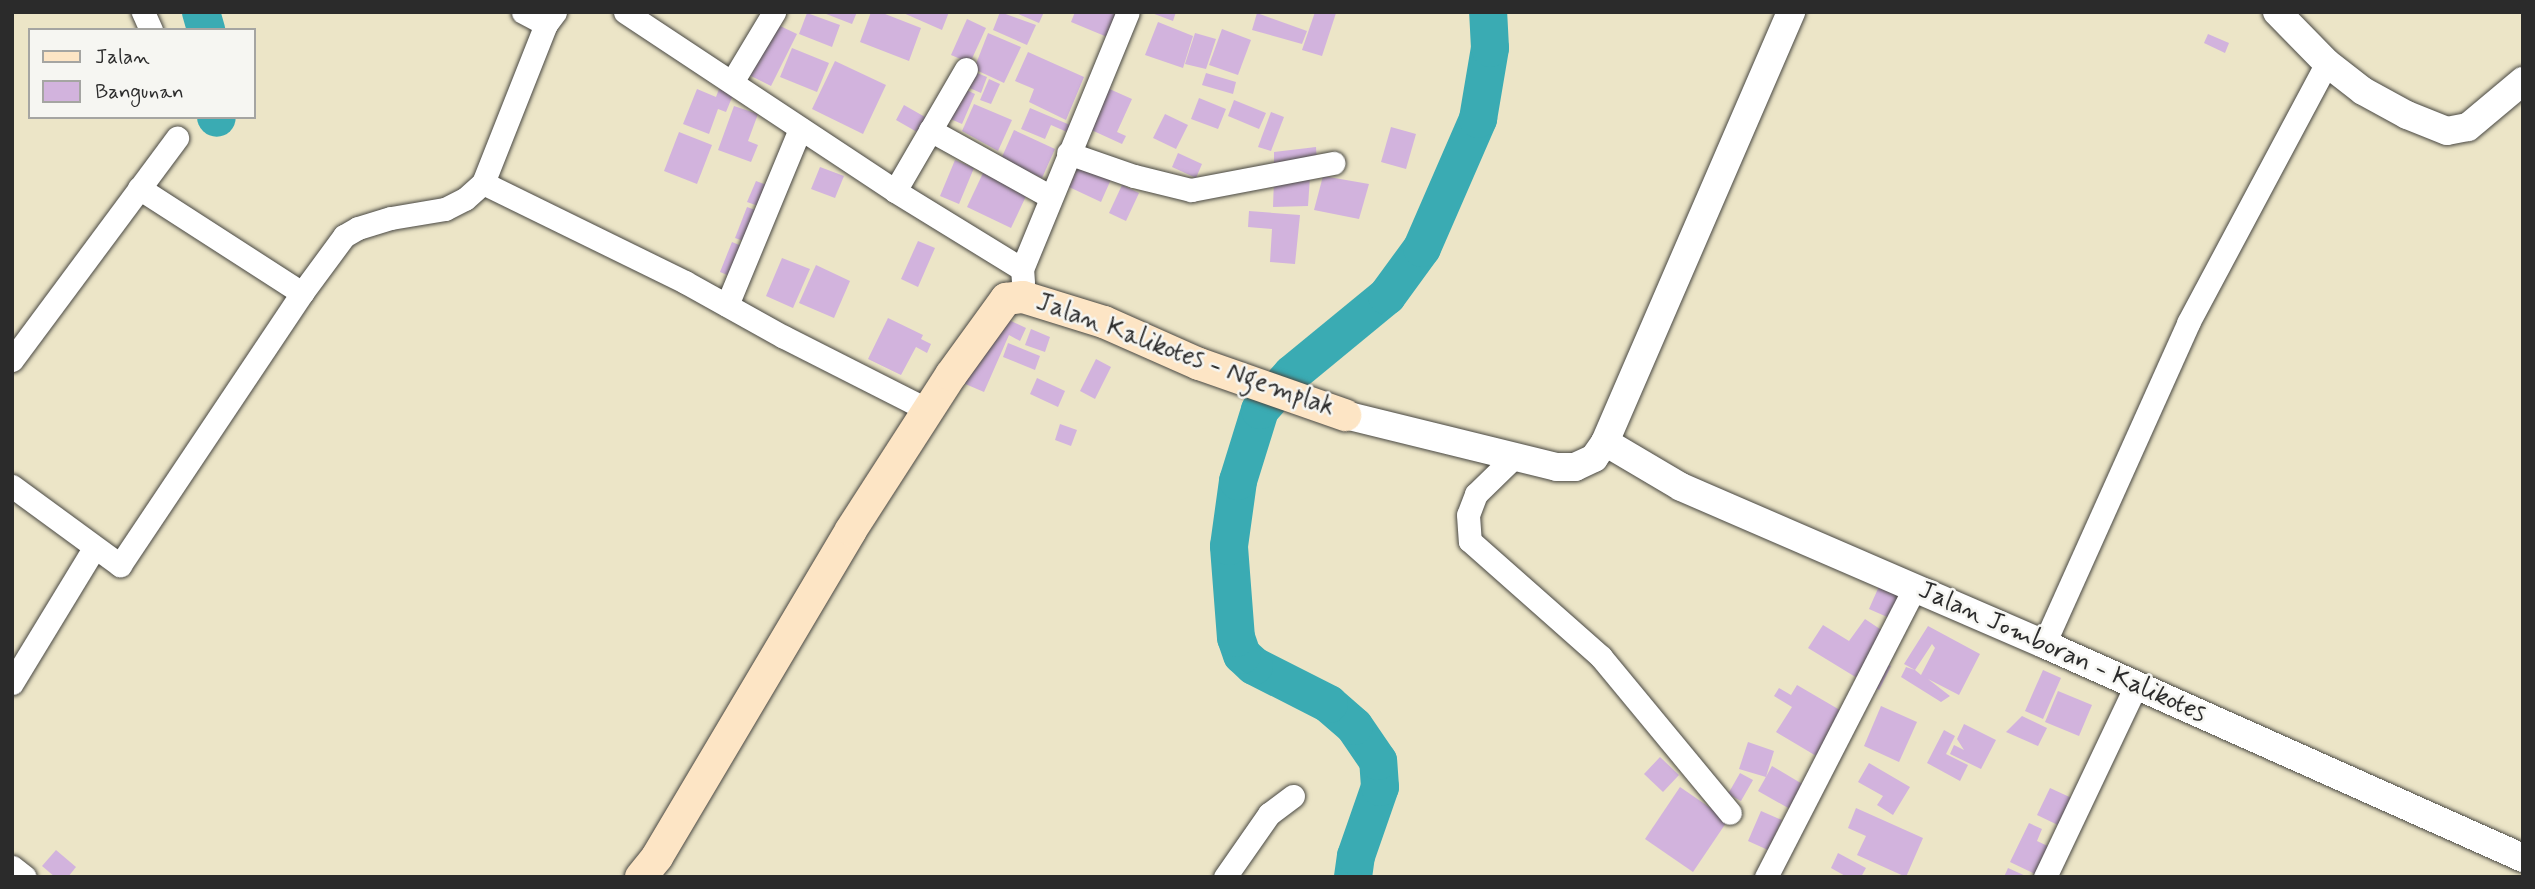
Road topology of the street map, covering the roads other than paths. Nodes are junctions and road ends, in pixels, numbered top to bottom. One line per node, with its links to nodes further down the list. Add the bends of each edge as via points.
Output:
1 (143, 12): 9 (street)
2 (523, 12): 8 (street)
3 (625, 12): 13 (street)
4 (774, 12): 13 (street)
5 (1128, 12): 17 (street)
6 (1791, 12): 29 (street, Jalan Kalikotes - Ngemplak)
7 (2277, 12): 10 (street)
8 (551, 18): 19 (street)
9 (150, 28)
10 (2327, 63): 12 (street, via 2363,92 2447,131 2458,131 2479,119); 34 (street, via 2188,323)
11 (965, 68): 15 (street)
12 (2523, 81)
13 (732, 82): 14 (street)
14 (800, 129): 21 (street); 25 (street)
15 (930, 130): 21 (street); 22 (street)
16 (177, 138): 20 (street)
17 (1068, 153): 18 (street, via 1191,190); 22 (street)
18 (1333, 163)
19 (483, 183): 24 (street, via 445,209 358,228 344,236); 25 (street)
20 (139, 188): 24 (street); 26 (street)
21 (895, 191): 23 (street)
22 (1051, 197): 23 (street)
23 (1023, 283): 27 (main road, Jalan Kalikotes - Ngemplak, via 997,308); 28 (main road, Jalan Kalikotes - Ngemplak, via 1271,392)
24 (302, 293): 32 (street, via 120,565)
25 (727, 305): 27 (street)
26 (12, 360)
27 (928, 410): 42 (main road, Jalan Kalikotes - Ngemplak, via 657,857)
28 (1345, 415): 30 (street, Jalan Kalikotes - Ngemplak)
29 (1605, 442): 30 (street, Jalan Kalikotes - Ngemplak, via 1594,458 1574,467); 33 (street, Jalan Jomboran - Kalikotes, via 1681,487)
30 (1514, 457): 38 (street, via 1476,494 1468,515 1470,541 1601,657)
31 (12, 486): 32 (street)
32 (94, 548): 35 (street)
33 (1915, 587): 34 (street, Jalan Jomboran - Kalikotes); 44 (street)
34 (2044, 644): 36 (street, Jalan Jomboran - Kalikotes)
35 (12, 683)
36 (2136, 685): 39 (street, Jalan Jomboran - Kalikotes); 45 (street)
37 (1293, 796): 43 (street, via 1269,814)
38 (1730, 813)
39 (2523, 858)
40 (12, 867): 41 (street)
41 (25, 877)
42 (640, 877)
43 (1225, 877)
44 (1766, 877)
45 (2045, 877)

